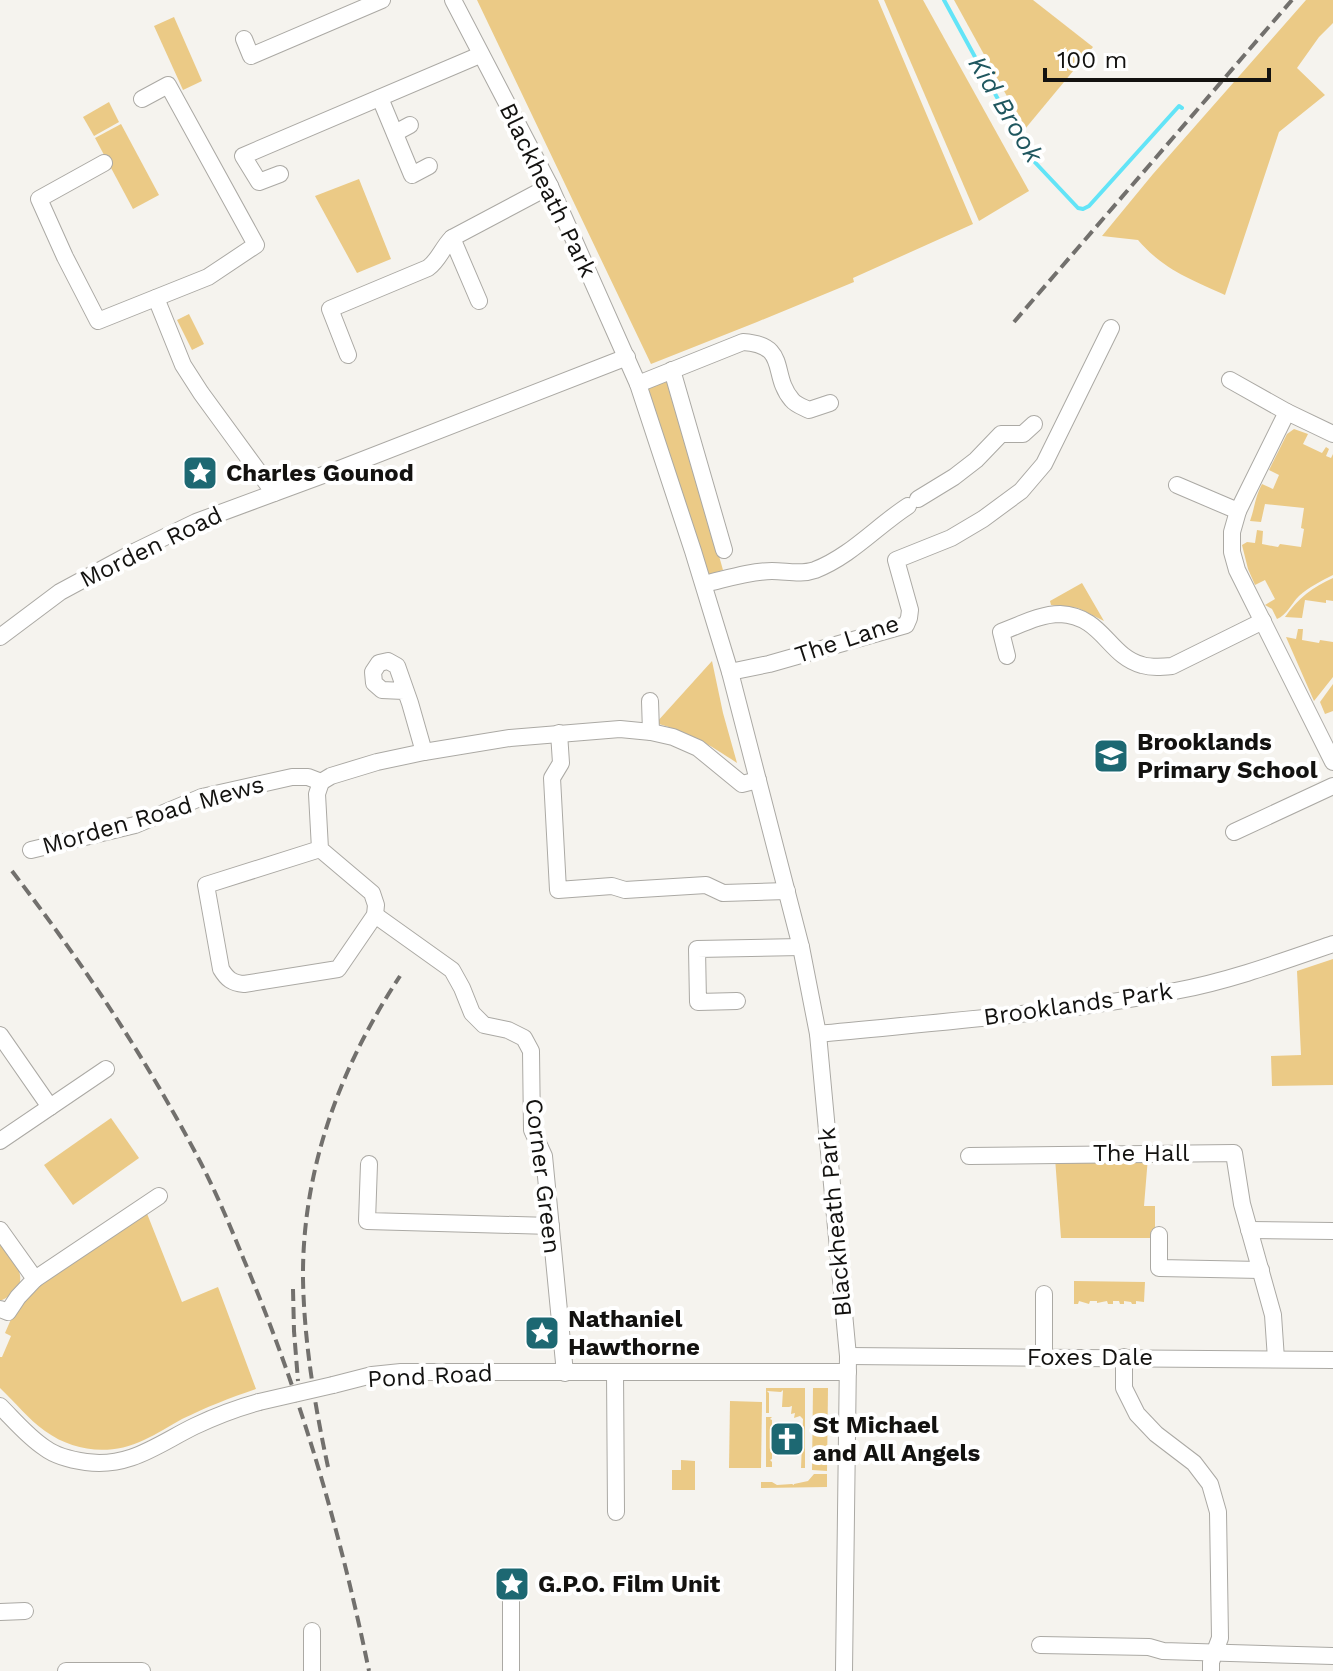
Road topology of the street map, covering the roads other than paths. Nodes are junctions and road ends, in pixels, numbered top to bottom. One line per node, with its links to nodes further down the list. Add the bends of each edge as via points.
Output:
1 (382, 0): 3 (street, via 251,56)
2 (453, 0): 4 (street, Blackheath Park)
3 (244, 39)
4 (480, 55): 5 (street); 12 (street, Blackheath Park)
5 (380, 98): 8 (street); 11 (street, via 243,156 259,182)
6 (142, 99): 14 (street, via 168,85 256,245 208,277)
7 (410, 125): 8 (street)
8 (395, 133): 10 (street, via 412,175)
9 (104, 163): 14 (street, via 39,199 98,321)
10 (429, 166)
11 (280, 174)
12 (550, 186): 13 (street); 18 (street, Blackheath Park)
13 (452, 238): 15 (street); 17 (street, via 428,268 330,309)
14 (156, 298): 27 (street, via 183,365)
15 (479, 301)
16 (1111, 328): 34 (street, The Lane, via 1044,464 1021,491 951,538 896,560 910,610 906,625)
17 (348, 355)
18 (627, 357): 21 (street, Blackheath Park); 27 (street, Morden Road)
19 (672, 370): 21 (street); 22 (street, via 743,342 757,343 777,360 794,402 809,410); 29 (street)
20 (1230, 380): 23 (street)
21 (638, 384): 30 (street, Blackheath Park)
22 (830, 403)
23 (1287, 412): 25 (street); 28 (street)
24 (1034, 424): 30 (street, via 1023,434 1001,434 954,477 813,571 745,574)
25 (1333, 434)
26 (1177, 485): 28 (street)
27 (274, 493): 32 (street, Morden Road, via 136,551 60,592)
28 (1238, 511): 31 (street, via 1232,552)
29 (724, 550)
30 (704, 584): 34 (street, Blackheath Park)
31 (1263, 621): 33 (street, via 1172,666 1156,668 1129,660 1091,624 1062,614 1045,615 1001,632); 40 (street)
32 (0, 637)
33 (1007, 656)
34 (730, 672): 41 (street, Blackheath Park)
35 (404, 691): 39 (street)
36 (650, 701): 37 (street)
37 (651, 732): 38 (street); 41 (street, via 698,748 742,784)
38 (559, 733): 39 (street); 47 (street, via 561,763 552,778 558,890 706,885 723,893)
39 (424, 752): 42 (street)
40 (1333, 762)
41 (758, 780): 47 (street, Blackheath Park)
42 (321, 782): 45 (street); 46 (street, Morden Road Mews, via 292,777 202,797 135,825)
43 (1333, 786): 44 (street)
44 (1234, 832)
45 (320, 849): 48 (street, via 372,893); 48 (street, via 206,885 226,978 244,984 338,969)
46 (31, 850)
47 (787, 891): 50 (street, Blackheath Park)
48 (375, 915): 60 (street, Corner Green, via 452,970 472,1013 484,1025 524,1038 531,1051 532,1130 544,1156)
49 (1333, 944): 52 (street, Brooklands Park, via 1177,991 1042,1012)
50 (801, 947): 51 (street, via 697,949 698,1002); 52 (street, Blackheath Park)
51 (737, 1001)
52 (818, 1034): 73 (street, Blackheath Park)
53 (0, 1035): 55 (street)
54 (106, 1069): 55 (street)
55 (50, 1107): 56 (street)
56 (0, 1141)
57 (969, 1156): 62 (street, The Hall, via 1234,1153)
58 (369, 1164): 60 (street, via 367,1221)
59 (159, 1196): 66 (street)
60 (551, 1226): 75 (street, Corner Green)
61 (0, 1230): 66 (street)
62 (1249, 1230): 63 (street); 65 (street, The Hall)
63 (1332, 1230)
64 (1159, 1235): 65 (street, via 1159,1268)
65 (1261, 1270): 71 (street, The Hall, via 1273,1315)
66 (35, 1279): 68 (street, via 8,1312)
67 (1044, 1294): 69 (street)
68 (0, 1309)
69 (1044, 1357): 70 (street, Foxes Dale); 73 (street, Foxes Dale)
70 (1124, 1357): 71 (street, Foxes Dale); 83 (street, via 1124,1388 1137,1414 1194,1463 1210,1484 1218,1512 1220,1638)
71 (1276, 1359): 72 (street, Foxes Dale)
72 (1333, 1360)
73 (848, 1364): 74 (street, Pond Road); 89 (street, Blackheath Park)
74 (615, 1372): 75 (street, Pond Road); 77 (street)
75 (565, 1373): 76 (street, Pond Road, bridge, via 372,1375 239,1407 144,1455 98,1464 47,1450)
76 (0, 1406)
77 (616, 1512)
78 (511, 1595): 88 (street)
79 (25, 1611): 80 (street)
80 (0, 1612)
81 (312, 1631): 87 (street)
82 (1040, 1645): 83 (street)
83 (1215, 1652): 84 (street); 90 (street)
84 (1333, 1656)
85 (142, 1670): 86 (street)
86 (66, 1671)
87 (312, 1671)
88 (511, 1671)
89 (844, 1671)
90 (1211, 1671)

